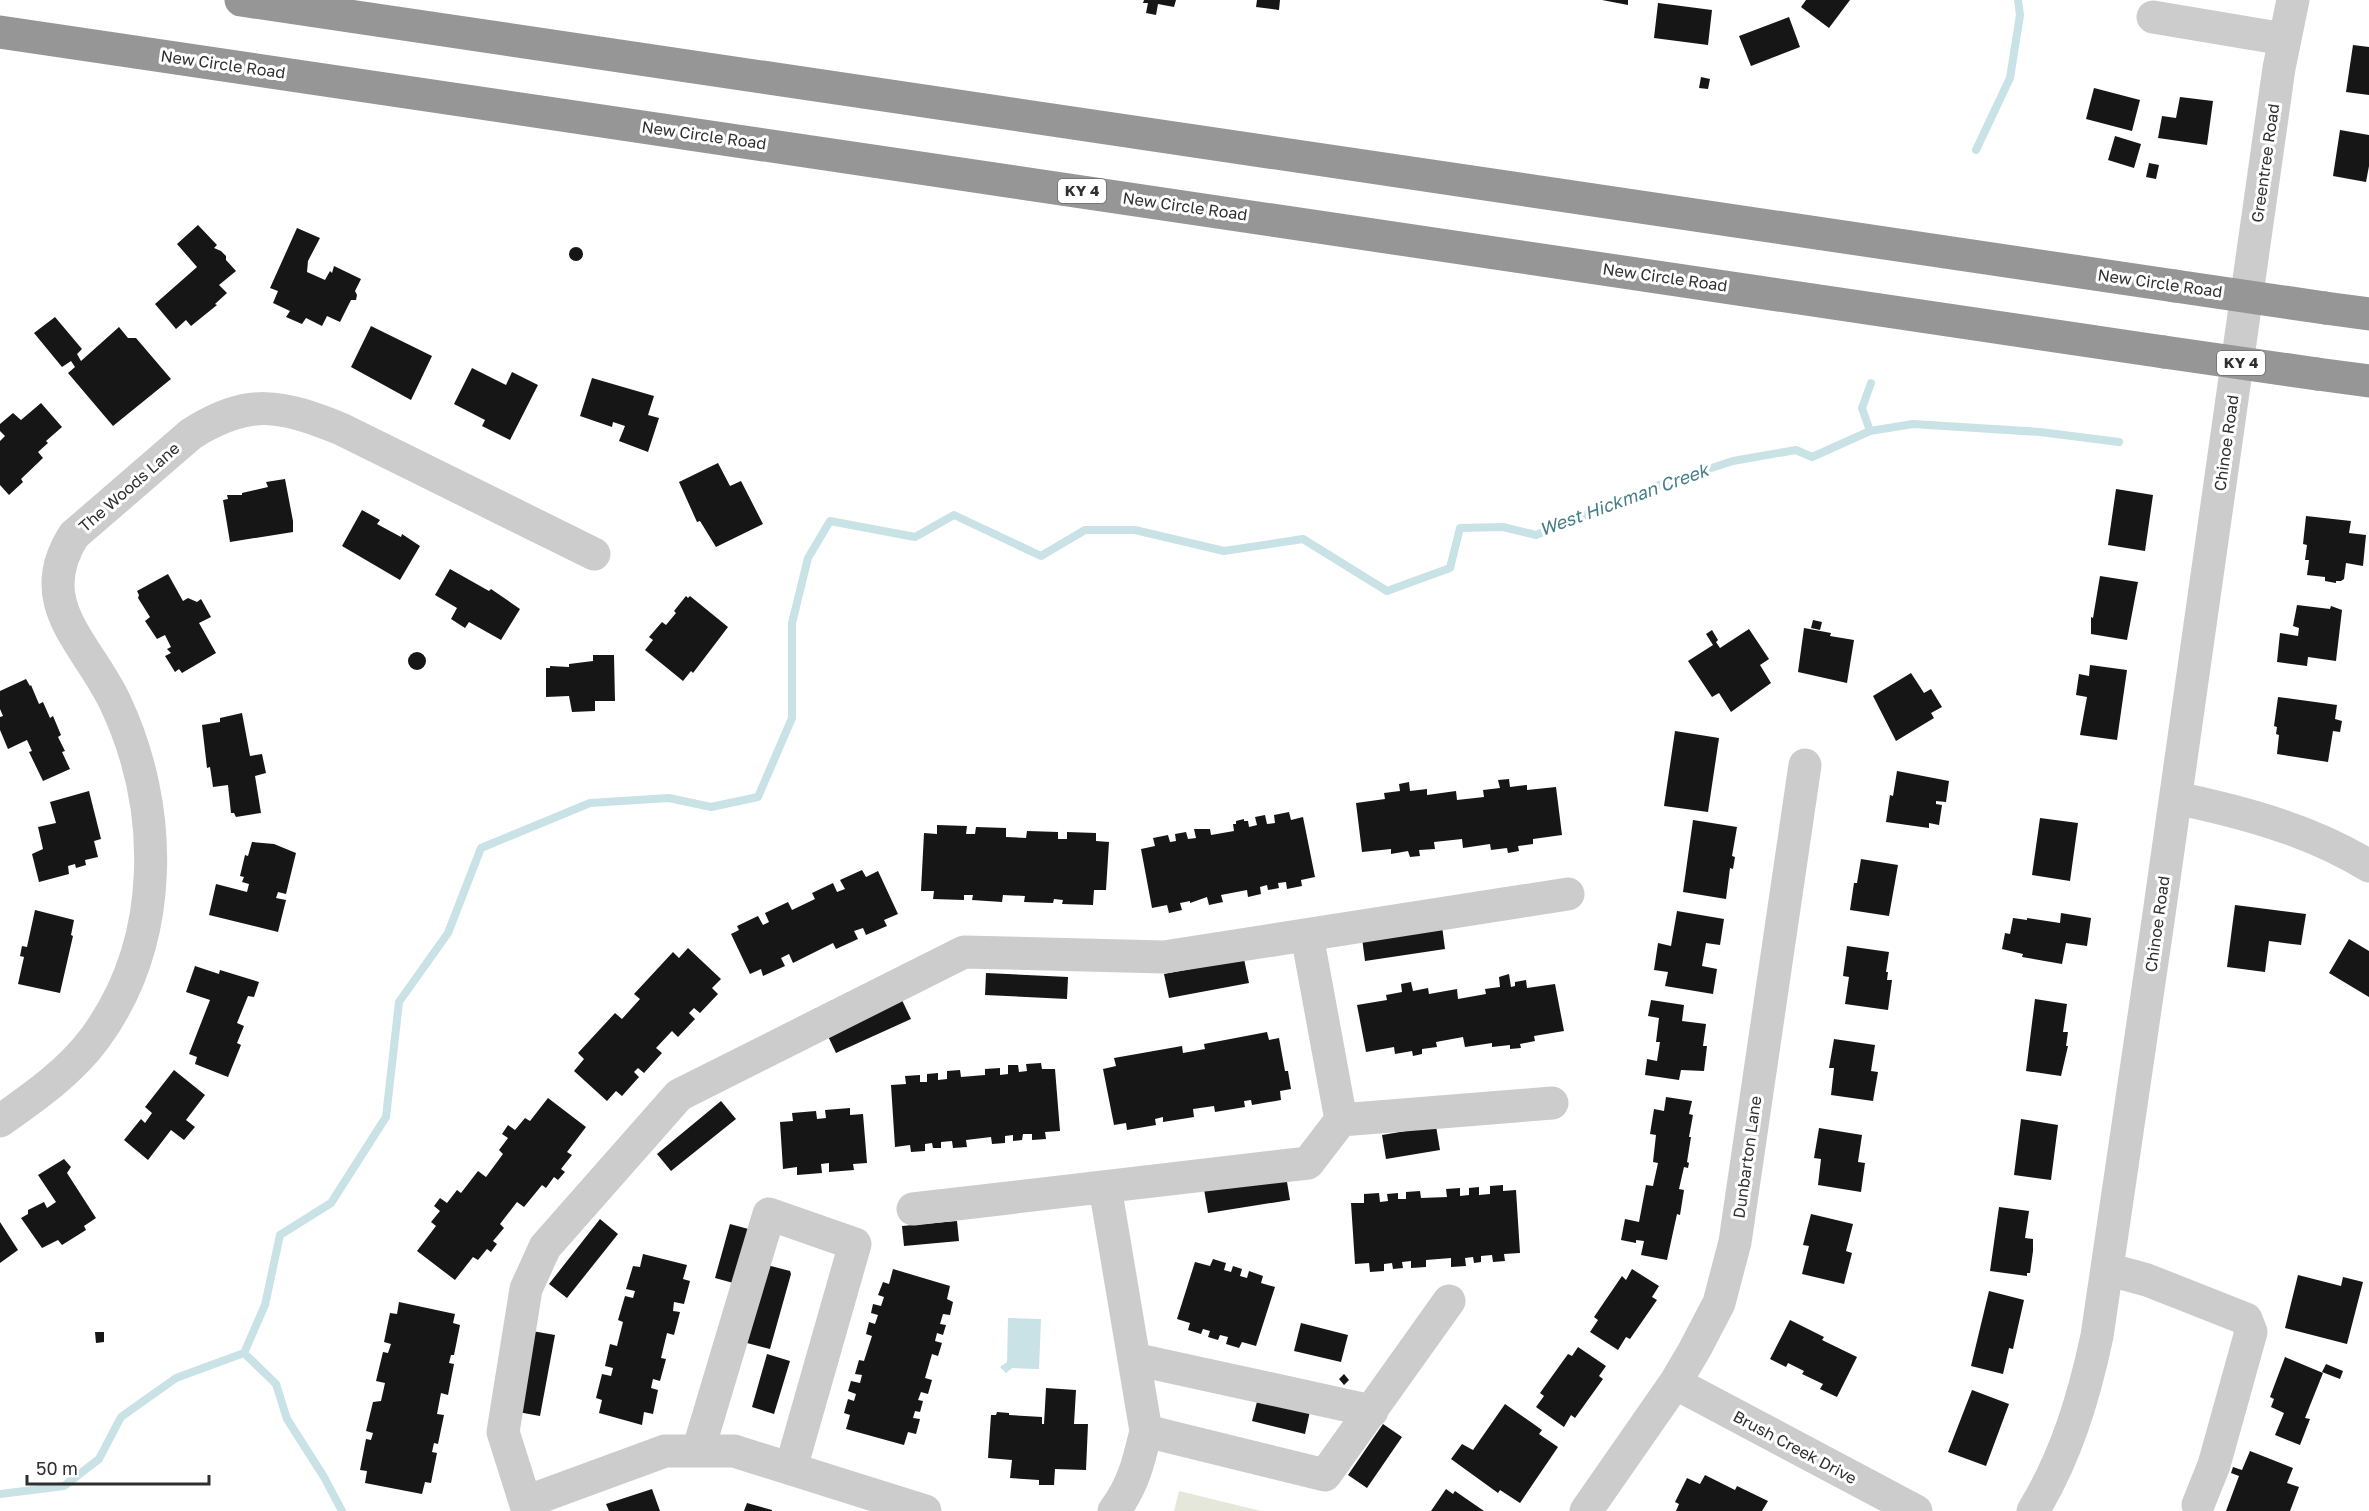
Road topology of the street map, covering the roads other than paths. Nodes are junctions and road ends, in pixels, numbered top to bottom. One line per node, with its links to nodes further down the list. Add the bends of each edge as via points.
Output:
1 (241, 0): 6 (highway, New Circle Road, bridge)
2 (2293, 0): 5 (street, Greentree Road)
3 (2153, 17): 5 (street)
4 (0, 32): 8 (highway, New Circle Road / KY 4, bridge)
5 (2284, 39): 7 (street, Greentree Road)
6 (2369, 314)
7 (2242, 326): 11 (street, Chinoe Road)
8 (2369, 381)
9 (594, 554): 17 (street, The Woods Lane, via 341,429 300,413 264,408 234,412 191,434 74,535 58,574 57,592 70,627 115,702 137,762 148,814 150,891 146,926 136,962 94,1039 68,1069)
10 (1805, 765): 23 (street, Dunbarton Lane, via 1735,1242 1719,1303)
11 (2176, 798): 12 (street, via 2266,819); 20 (street, Chinoe Road)
12 (2369, 866)
13 (1568, 894): 14 (street)
14 (1307, 935): 16 (street); 30 (street, via 1164,957 964,952 679,1095 544,1247 526,1289 503,1432)
15 (1552, 1103): 16 (street)
16 (1341, 1120): 18 (street, via 1308,1163)
17 (0, 1121)
18 (1105, 1187): 19 (street); 22 (street)
19 (913, 1209)
20 (2107, 1269): 29 (street, via 2147,1280 2246,1319 2251,1332 2214,1465); 35 (street, Chinoe Road, via 2086,1388 2074,1425)
21 (1449, 1300): 24 (street)
22 (1134, 1359): 24 (street); 25 (street)
23 (1675, 1383): 33 (street, Dunbarton Lane); 34 (street, Brush Creek Drive)
24 (1372, 1411): 25 (street, via 1326,1475)
25 (1146, 1431): 32 (street, via 1137,1470)
26 (698, 1451): 27 (street, via 734,1451); 27 (street, via 769,1214 855,1244); 30 (street, via 664,1451)
27 (791, 1468): 28 (street)
28 (877, 1504): 31 (street)
29 (2198, 1505)
30 (527, 1506)
31 (925, 1511)
32 (1114, 1511)
33 (1586, 1511)
34 (1916, 1511)
35 (2033, 1511)

